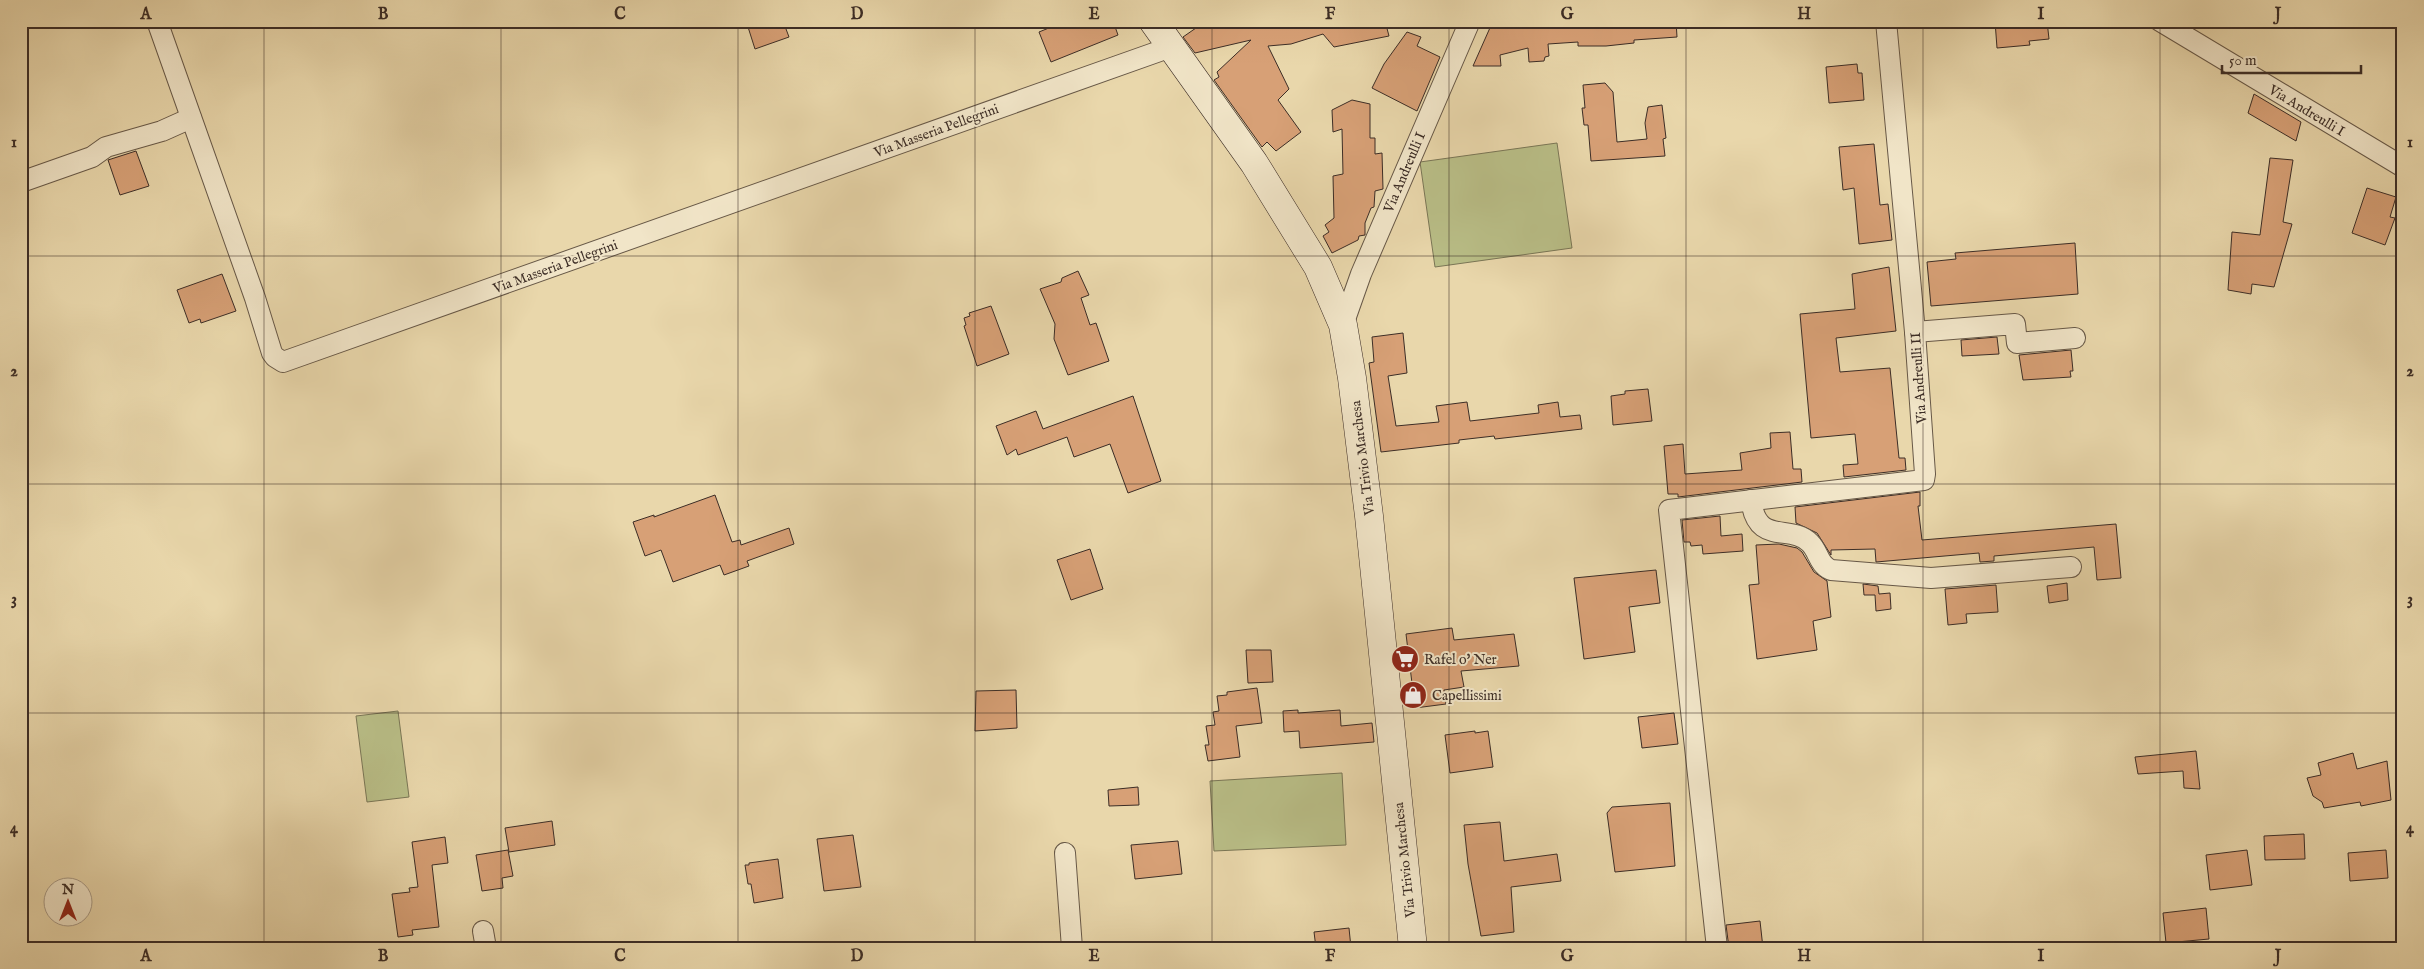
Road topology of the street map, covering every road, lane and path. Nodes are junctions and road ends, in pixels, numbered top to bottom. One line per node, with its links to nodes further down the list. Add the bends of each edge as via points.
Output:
1 (157, 21): 7 (street, Via Masseria Pellegrini)
2 (1153, 21): 6 (street, Via Trivio Marchesa)
3 (1470, 21): 10 (street, Via Andreulli I, via 1365,265)
4 (1886, 21): 11 (street, Via Andreulli II)
5 (2160, 21): 8 (street, Via Andreulli I)
6 (1171, 47): 7 (street, Via Masseria Pellegrini, via 287,362 279,361 272,353); 10 (street, Via Trivio Marchesa, via 1254,163 1318,267)
7 (191, 118): 9 (street, via 162,131 106,146 92,157)
8 (2403, 167)
9 (21, 182)
10 (1343, 325): 17 (street, Via Trivio Marchesa, via 1369,516)
11 (1915, 332): 12 (street, via 2015,324 2017,343); 13 (street, Via Andreulli II, via 1924,480)
12 (2075, 338)
13 (1751, 500): 14 (street, via 1753,514 1764,528 1809,542 1823,566 1831,570 1931,578); 18 (street, Via Andreulli II, via 1669,510)
14 (2071, 567)
15 (1064, 853): 16 (street)
16 (1072, 948)
17 (1413, 948)
18 (1717, 948)

